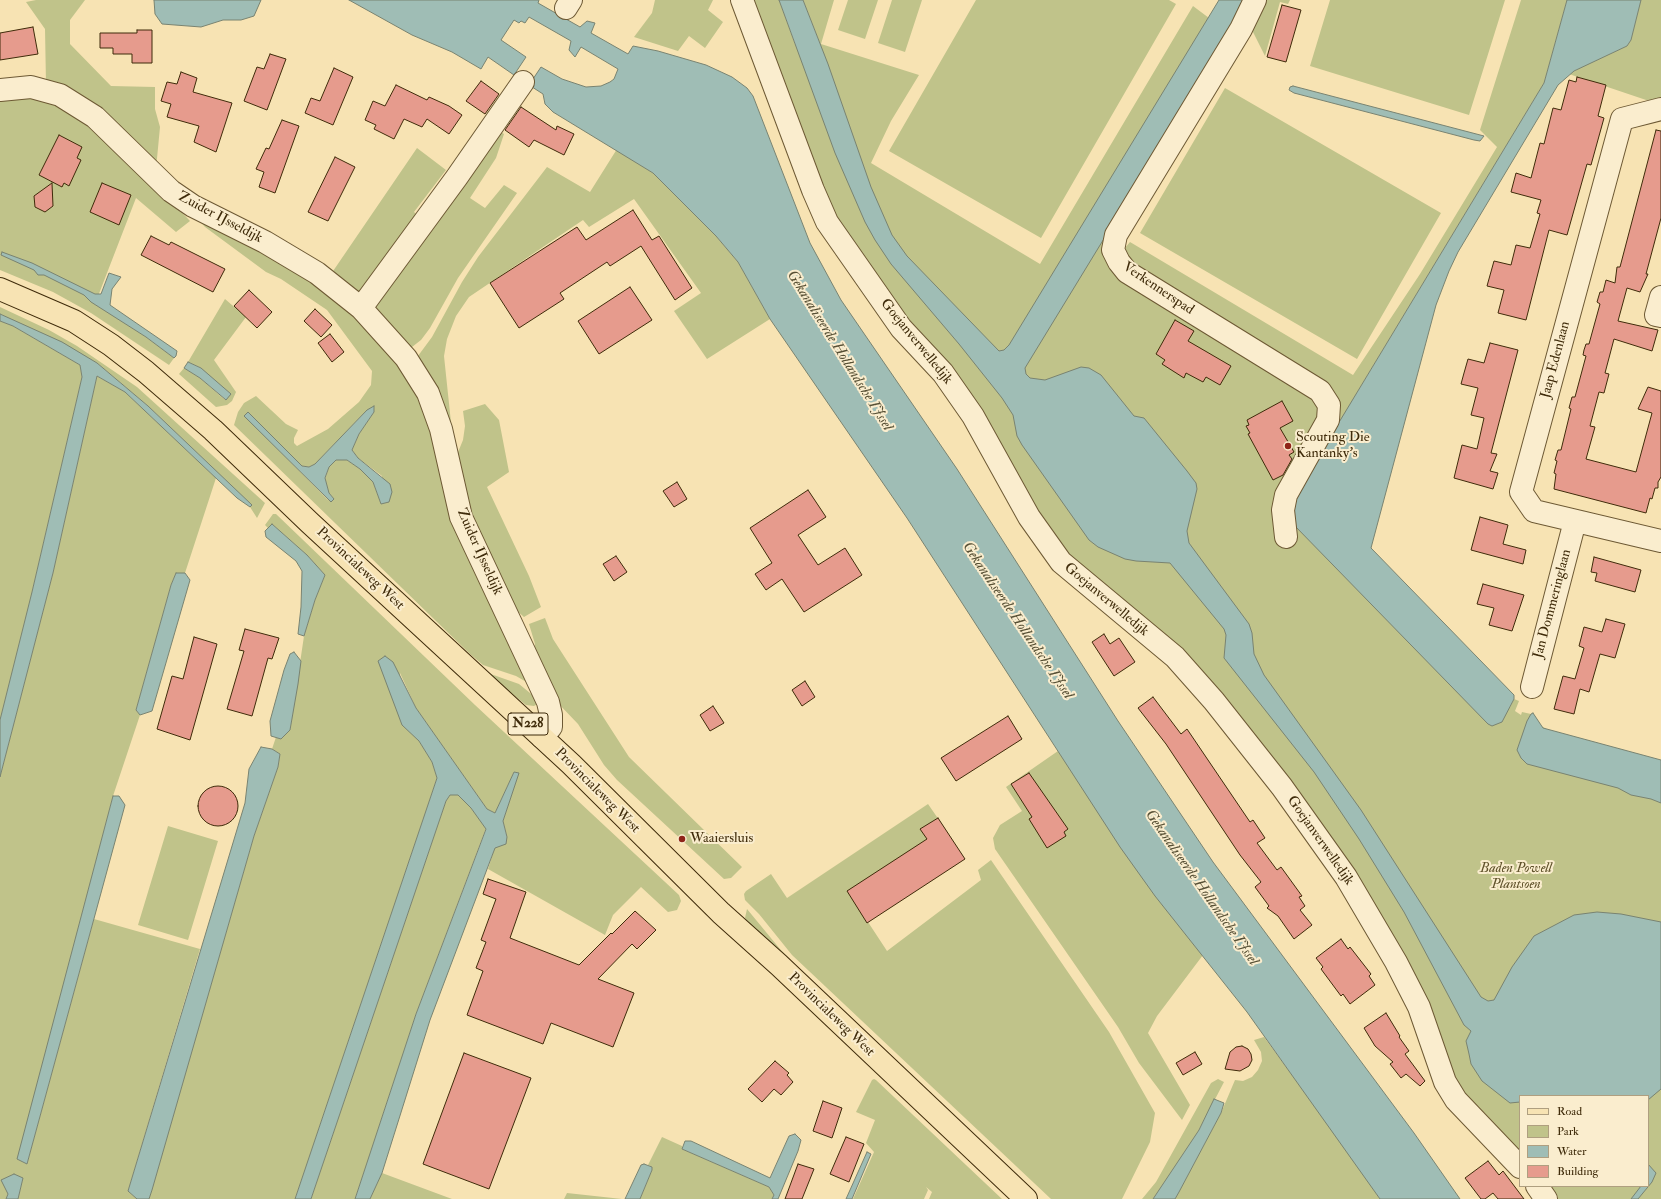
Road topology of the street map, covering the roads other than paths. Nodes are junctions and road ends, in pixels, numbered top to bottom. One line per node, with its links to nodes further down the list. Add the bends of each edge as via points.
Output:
1 (742, 0): 13 (street, Goejanverwelledijk, via 827,222 902,328 943,374 973,416 1029,517 1061,562 1175,656 1282,787 1346,876 1396,962 1420,1007 1445,1082 1456,1100)
2 (1256, 0): 9 (street, Verkennerspad, via 1242,29 1116,235 1113,250 1127,272 1320,391 1329,405 1328,420 1286,495 1283,510)
3 (523, 82): 7 (street)
4 (0, 90): 7 (street, Zuider IJsseldijk, via 31,86 60,95 95,116 171,191 318,273)
5 (1661, 110): 8 (street, Jaap Edenlaan, via 1622,119 1521,492 1534,511)
6 (0, 289): 12 (main road, Provincialeweg West / N228, via 74,321 146,372 213,430)
7 (361, 308): 12 (street, Zuider IJsseldijk, via 406,358 428,393 441,429 461,517 548,702 551,727)
8 (1575, 521): 10 (street, Jaap Edenlaan); 11 (street, Jan Dommeringlaan)
9 (1286, 537)
10 (1661, 541)
11 (1532, 687)
12 (542, 737): 15 (main road, Provincialeweg West / N228, via 720,913 780,965)
13 (1519, 1166)
14 (1538, 1187): 16 (street)
15 (1026, 1199)
16 (1546, 1199)

